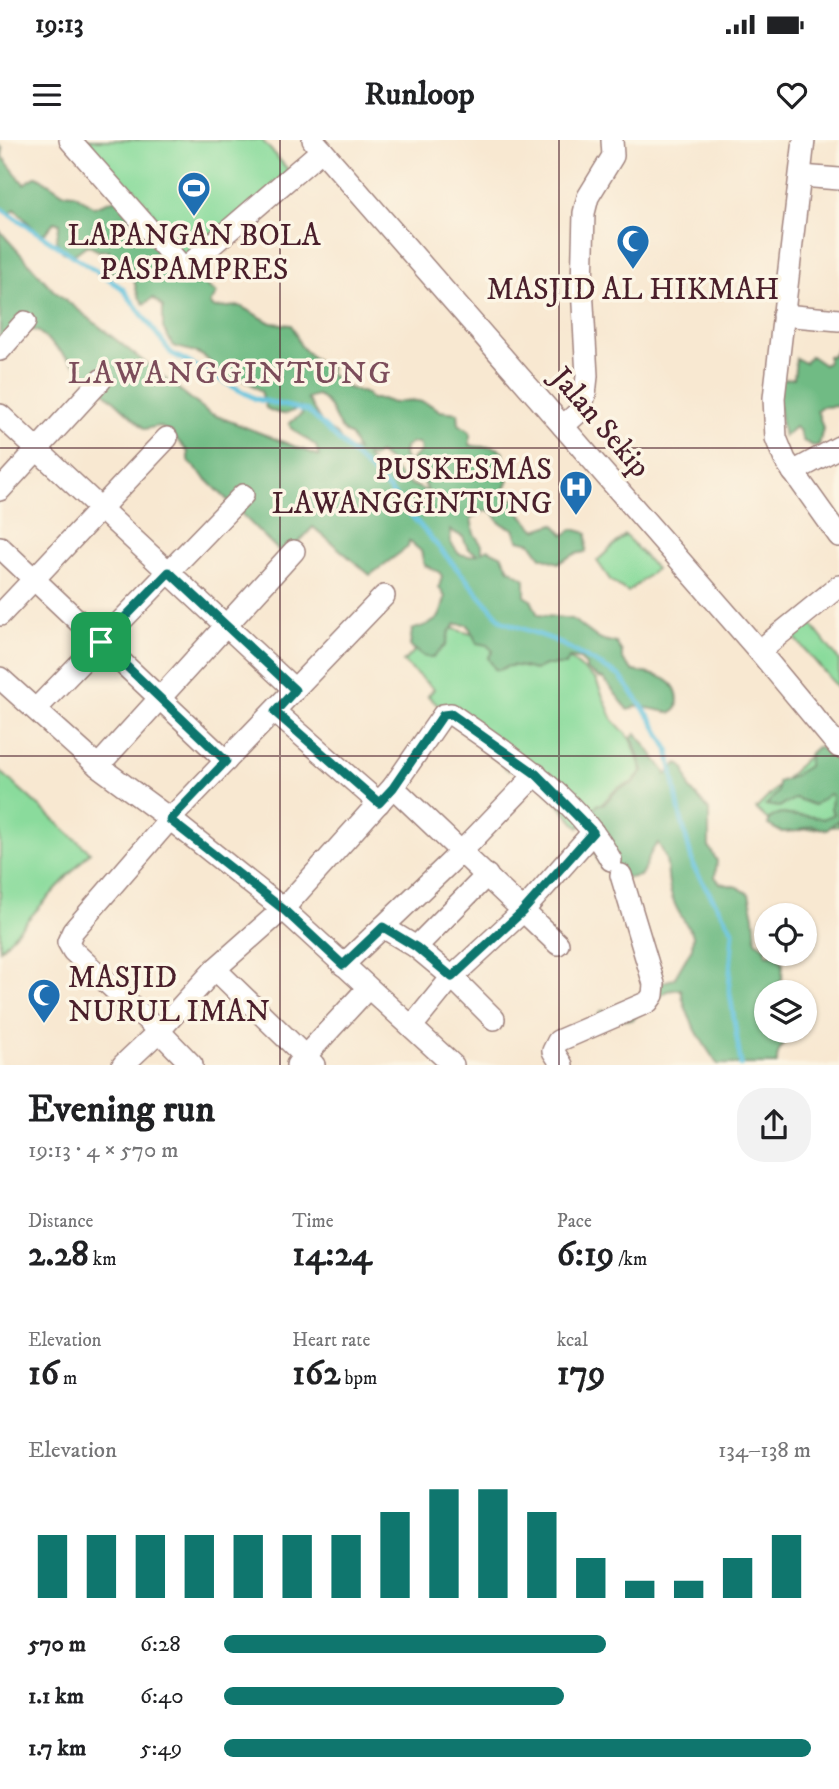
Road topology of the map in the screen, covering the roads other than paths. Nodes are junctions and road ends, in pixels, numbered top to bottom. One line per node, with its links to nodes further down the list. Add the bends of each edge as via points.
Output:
1 (70, 140): 4 (street, via 184,269)
2 (612, 140): 13 (street, via 613,156 588,197 584,213 585,395 579,412)
3 (804, 140): 5 (street)
4 (318, 145): 13 (street, Jalan Sekip)
5 (801, 176): 6 (street); 7 (street)
6 (839, 179)
7 (783, 315): 8 (street); 17 (street, via 774,413 779,448)
8 (839, 320)
9 (25, 322): 10 (street)
10 (1, 346)
11 (101, 380): 16 (street)
12 (0, 415): 16 (street)
13 (563, 426): 31 (street, Jalan Sekip)
14 (167, 438): 20 (street)
15 (839, 447): 17 (street)
16 (37, 449): 18 (street); 20 (street)
17 (793, 472): 21 (street)
18 (0, 489)
19 (243, 495): 24 (street)
20 (101, 509): 24 (street); 25 (street)
21 (839, 536)
22 (0, 547): 25 (street)
23 (294, 551): 29 (street)
24 (169, 572): 29 (street); 30 (street)
25 (34, 579): 28 (street); 30 (street)
26 (839, 586): 31 (street)
27 (384, 596): 33 (street)
28 (0, 615)
29 (226, 625): 33 (street); 34 (street)
30 (101, 642): 34 (street); 35 (street)
31 (759, 651): 37 (street, Jalan Sekip)
32 (0, 678): 35 (street)
33 (295, 690): 36 (street)
34 (160, 698): 38 (street); 39 (street)
35 (36, 709): 39 (street)
36 (275, 712): 38 (street); 41 (street)
37 (839, 747)
38 (226, 761): 42 (street)
39 (97, 766): 42 (street)
40 (536, 774): 41 (street, via 447,713); 43 (street); 44 (street)
41 (386, 795): 44 (street); 46 (street)
42 (170, 820): 46 (street); 57 (street, via 68,942)
43 (593, 832): 47 (street); 62 (street, via 616,867 654,984 653,995 648,1002 558,1041 553,1051)
44 (461, 852): 45 (street); 48 (street)
45 (487, 875): 47 (street); 50 (street)
46 (283, 909): 51 (street); 52 (street)
47 (522, 912): 49 (street); 53 (street)
48 (383, 927): 50 (street); 51 (street)
49 (558, 944)
50 (416, 947): 53 (street)
51 (343, 965): 54 (street)
52 (215, 969): 57 (street); 58 (street)
53 (452, 977): 55 (street); 56 (street)
54 (368, 988): 56 (street); 58 (street)
55 (494, 1019)
56 (412, 1026): 61 (street)
57 (159, 1031): 59 (street); 60 (street)
58 (305, 1062)
59 (122, 1065)
60 (192, 1065)
61 (453, 1065)
62 (562, 1065)

